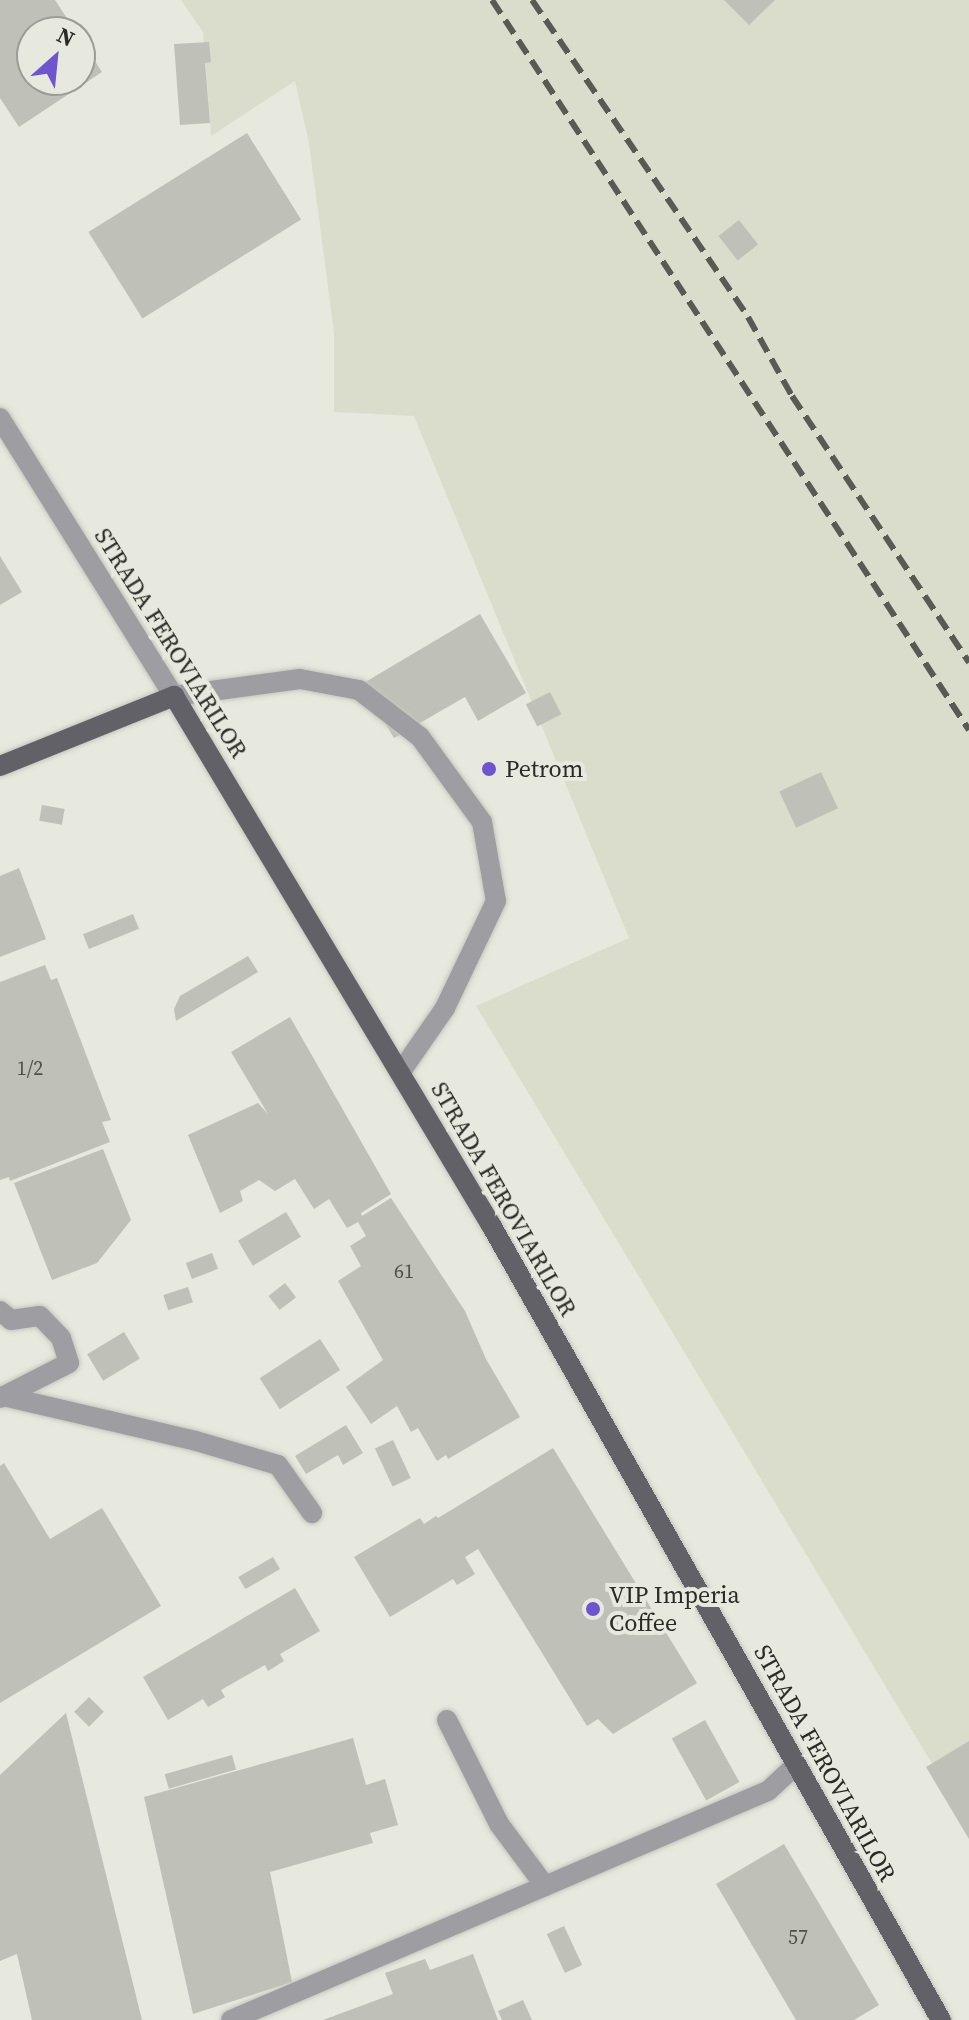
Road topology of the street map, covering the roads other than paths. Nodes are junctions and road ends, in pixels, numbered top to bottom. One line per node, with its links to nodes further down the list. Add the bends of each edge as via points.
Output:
1 (0, 418): 2 (street, STRADA FEROVIARILOR)
2 (174, 696): 3 (main road); 4 (main road, STRADA FEROVIARILOR); 4 (street, via 300,679 359,690 420,737 482,822 496,901 445,1008)
3 (0, 766)
4 (400, 1073): 9 (main road, STRADA FEROVIARILOR)
5 (0, 1311): 6 (street, via 11,1320 40,1316 61,1338 69,1363)
6 (2, 1397): 7 (street, via 278,1465)
7 (312, 1513)
8 (447, 1720): 10 (street, via 499,1824)
9 (796, 1765): 10 (street, via 768,1791); 12 (main road, STRADA FEROVIARILOR)
10 (545, 1886): 11 (street)
11 (231, 2020)
12 (941, 2020)

